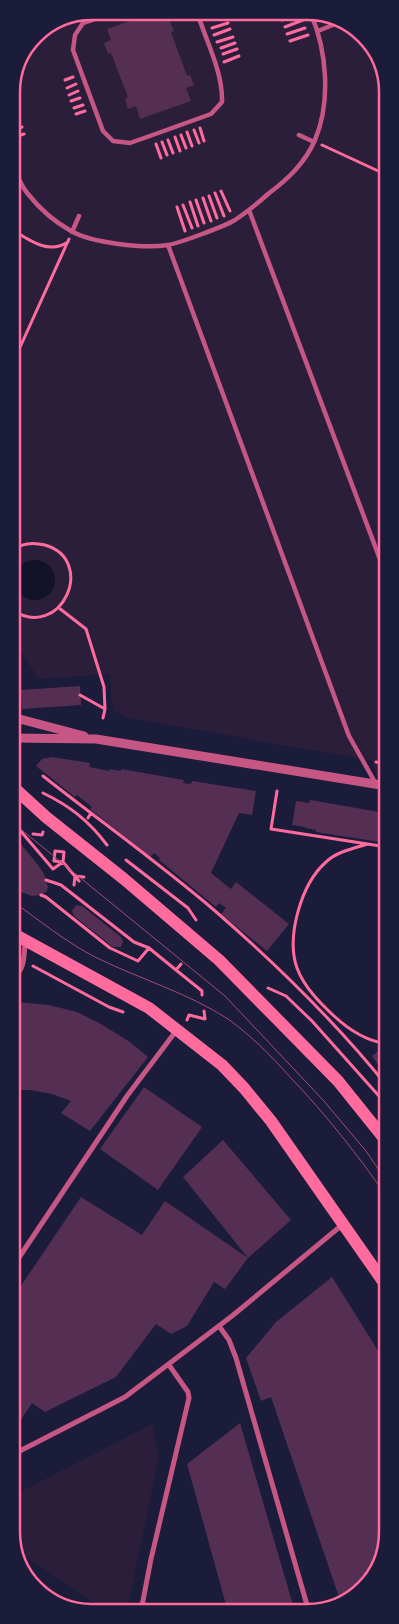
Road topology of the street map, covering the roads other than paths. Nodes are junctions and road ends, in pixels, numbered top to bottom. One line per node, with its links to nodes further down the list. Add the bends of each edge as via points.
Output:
1 (92, 20): 2 (street, via 83,23 75,35 73,50 102,131 113,141 130,143 211,114 222,102 223,89)
2 (200, 20)
3 (314, 20): 5 (street)
4 (334, 25): 5 (street)
5 (318, 31): 7 (street, via 324,90 320,126)
6 (299, 135): 7 (street)
7 (314, 142): 9 (street, via 298,168)
8 (20, 181): 11 (street, via 50,217)
9 (249, 210): 12 (street, via 234,221); 13 (street)
10 (79, 216): 11 (street)
11 (72, 232): 12 (street, via 116,244)
12 (168, 245): 17 (street, via 349,736)
13 (379, 557)
14 (20, 719): 16 (street)
15 (20, 738): 16 (street)
16 (96, 739): 17 (street)
17 (376, 784): 18 (street)
18 (379, 785)
19 (20, 793): 24 (main road, via 220,960 338,1081)
20 (20, 938): 21 (main road)
21 (25, 941): 22 (street, via 24,962); 23 (main road)
22 (20, 969)
23 (182, 1025): 25 (main road, via 272,1121); 26 (street, via 127,1096)
24 (379, 1132)
25 (344, 1224): 27 (main road); 28 (street)
26 (20, 1256)
27 (379, 1274)
28 (219, 1326): 29 (street); 32 (street, via 236,1358)
29 (169, 1364): 30 (street, via 125,1397); 31 (street, via 189,1398)
30 (20, 1452)
31 (142, 1604)
32 (307, 1604)

